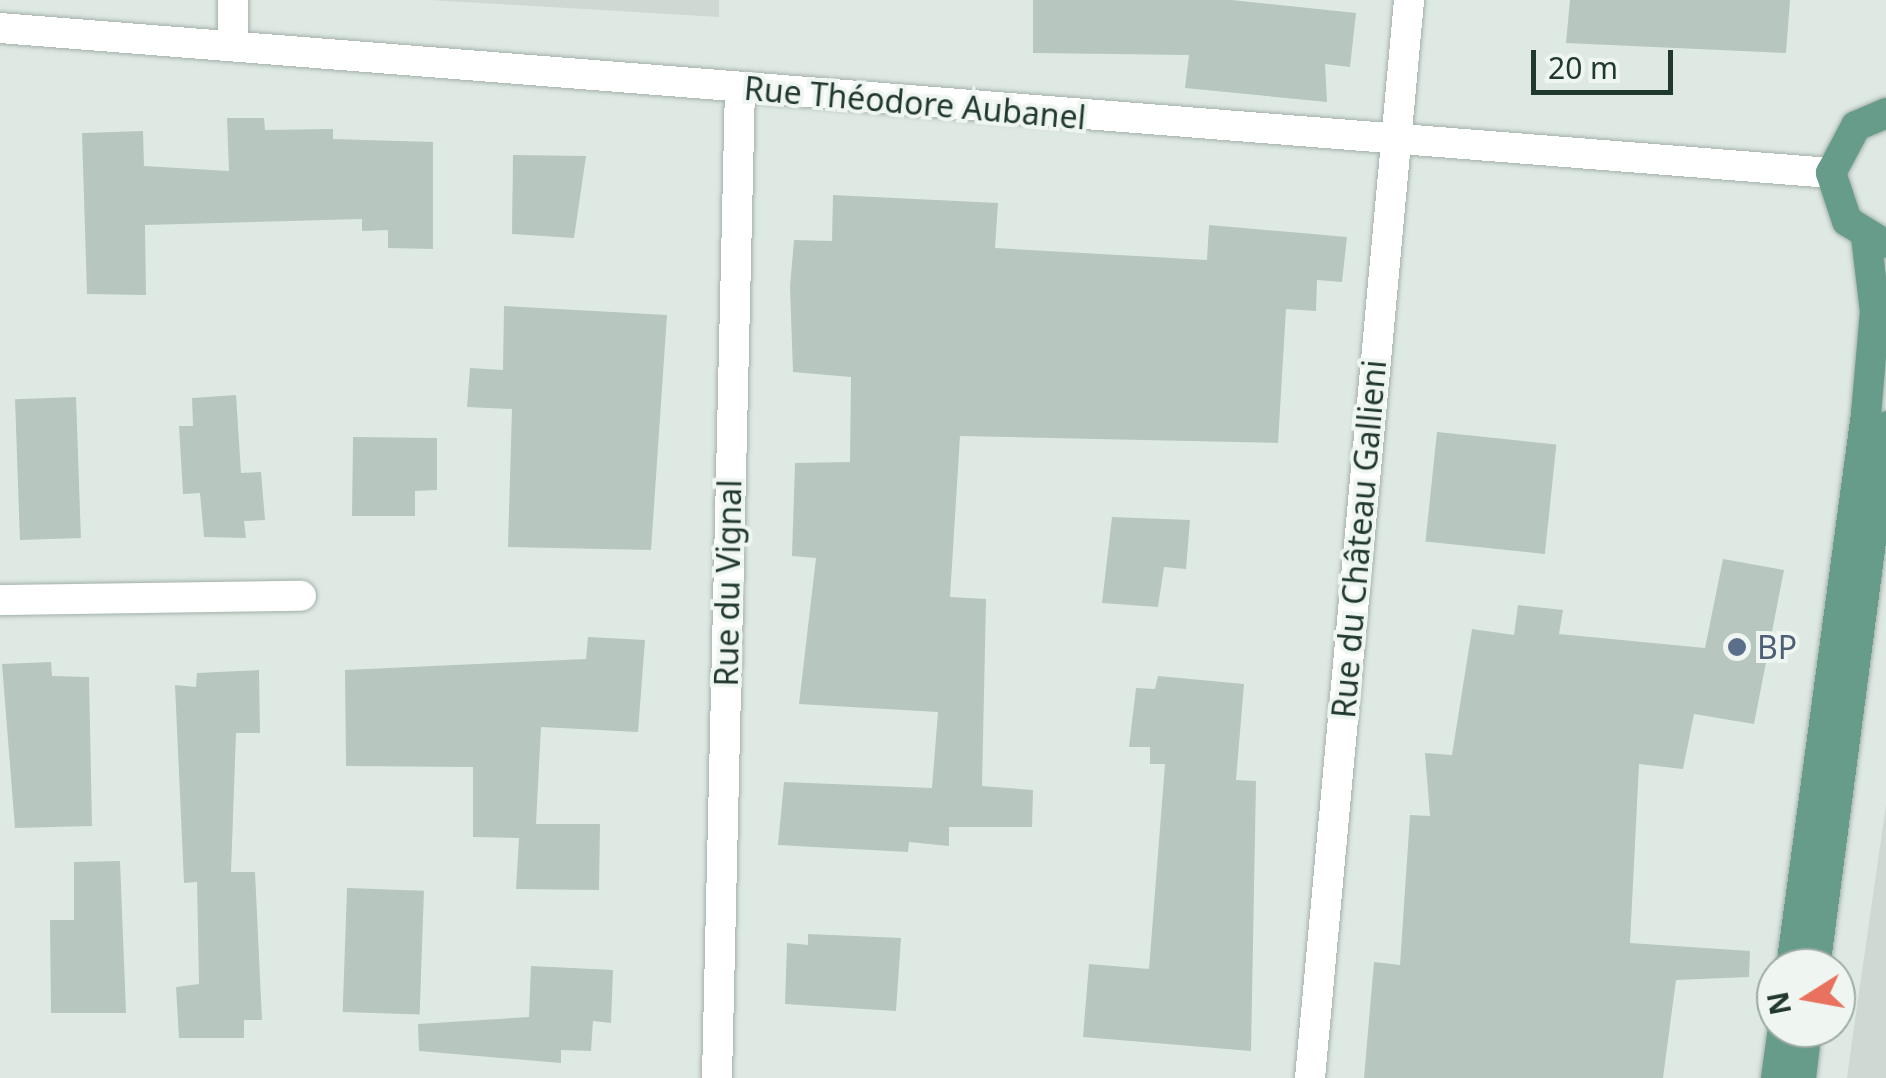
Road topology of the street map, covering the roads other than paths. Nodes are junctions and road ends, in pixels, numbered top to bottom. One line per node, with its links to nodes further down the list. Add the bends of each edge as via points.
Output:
1 (234, 0): 4 (street)
2 (1410, 0): 7 (street, Rue du Château Gallieni)
3 (0, 28): 4 (street, Rue Théodore Aubanel)
4 (233, 45): 5 (street, Rue Théodore Aubanel)
5 (740, 88): 7 (street, Rue Théodore Aubanel); 17 (street, Rue du Vignal)
6 (1884, 109): 8 (main road, via 1856,126)
7 (1394, 144): 8 (street, Rue Théodore Aubanel); 18 (street, Rue du Château Gallieni)
8 (1831, 173): 9 (main road, via 1834,199)
9 (1876, 240): 13 (main road, via 1866,414)
10 (1886, 427): 14 (main road)
11 (301, 596): 12 (street)
12 (0, 600)
13 (1795, 948)
14 (1818, 948)
15 (1780, 1048): 19 (main road)
16 (1805, 1048): 20 (main road)
17 (716, 1078)
18 (1310, 1078)
19 (1776, 1078)
20 (1801, 1078)

